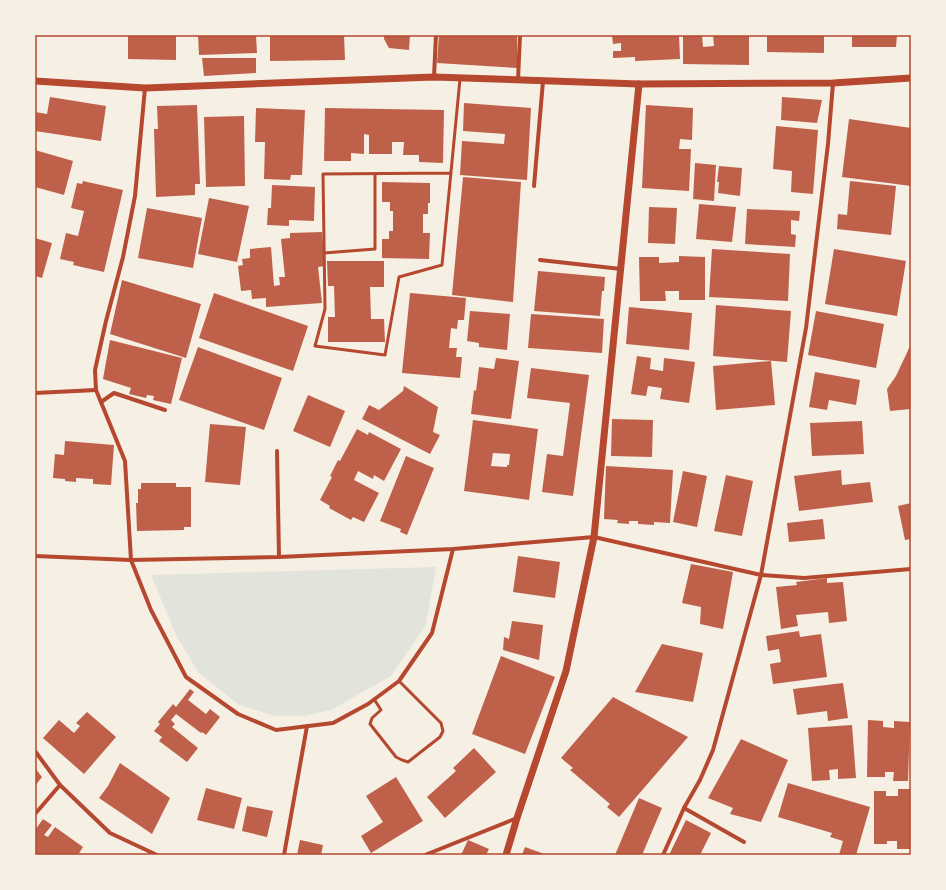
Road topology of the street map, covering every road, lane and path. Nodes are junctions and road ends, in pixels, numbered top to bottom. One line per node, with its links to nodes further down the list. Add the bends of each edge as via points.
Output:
1 (436, 35): 3 (street)
2 (520, 35): 6 (street)
3 (434, 77): 4 (street); 11 (street)
4 (460, 78): 6 (street); 12 (lane)
5 (911, 78): 9 (street)
6 (518, 80): 8 (street)
7 (35, 81): 11 (street)
8 (543, 81): 10 (street); 14 (street)
9 (833, 83): 10 (street); 29 (street, via 806,328)
10 (639, 84): 17 (street)
11 (145, 88): 18 (street, via 135,196 95,370)
12 (450, 173): 13 (lane); 15 (lane, via 442,265 399,277 385,355 316,346 325,310)
13 (375, 174): 15 (lane, via 374,249); 15 (lane, via 323,174)
14 (534, 186)
15 (324, 253)
16 (540, 260): 17 (street)
17 (621, 269): 23 (street)
18 (96, 390): 19 (street); 20 (street)
19 (35, 393)
20 (101, 402): 21 (street, via 114,393); 27 (street, via 125,460)
21 (165, 410)
22 (277, 450): 26 (street)
23 (594, 537): 24 (street); 29 (street); 37 (street, via 566,671)
24 (453, 549): 26 (street); 30 (street, via 432,633)
25 (35, 556): 27 (street)
26 (279, 557): 27 (street)
27 (131, 560): 32 (street, via 152,610 186,677 238,714 276,730)
28 (911, 569): 29 (street, via 804,578)
29 (761, 575): 35 (street, via 713,750)
30 (399, 682): 31 (street); 31 (lane, via 441,723 443,731 440,737 408,762 396,757 370,724 372,718 381,710)
31 (374, 699): 32 (street, via 333,723)
32 (307, 726): 40 (street)
33 (35, 751): 34 (street)
34 (60, 786): 36 (street); 39 (street, via 110,833)
35 (684, 808): 38 (street); 43 (street)
36 (35, 814)
37 (517, 818): 41 (street); 42 (street)
38 (744, 842)
39 (157, 855)
40 (284, 855)
41 (425, 855)
42 (506, 855)
43 (663, 855)

